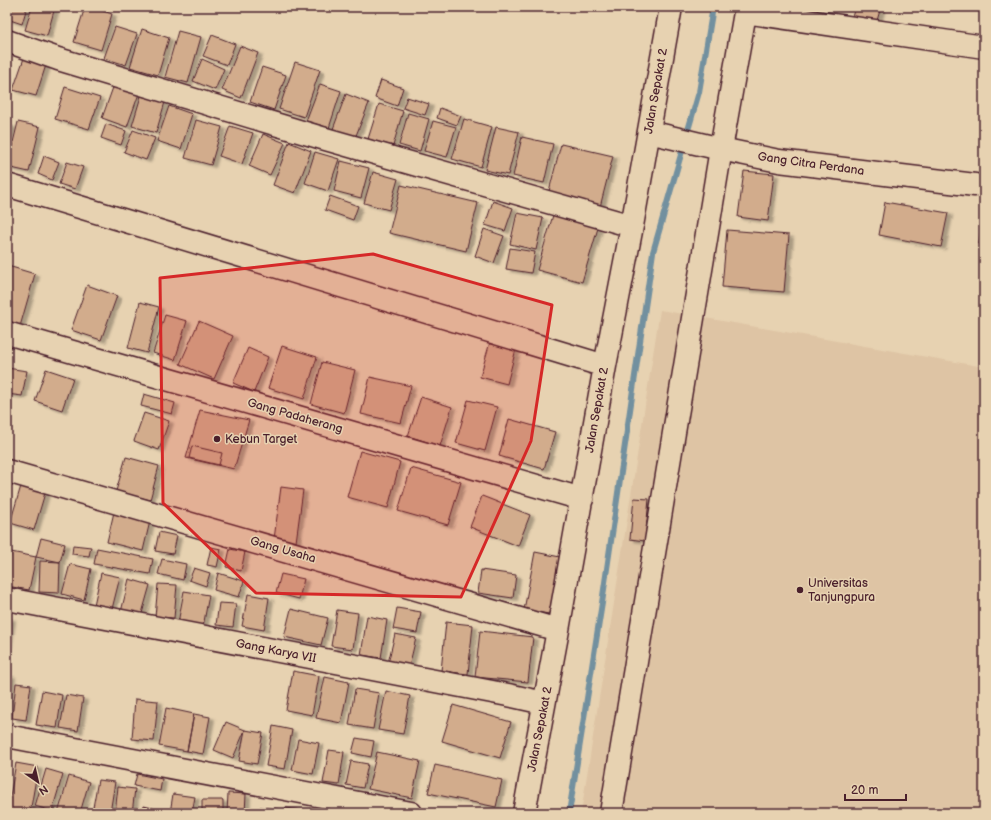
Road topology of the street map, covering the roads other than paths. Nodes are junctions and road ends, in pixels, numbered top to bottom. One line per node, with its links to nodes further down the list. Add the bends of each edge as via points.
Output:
1 (671, 7): 5 (street, Jalan Sepakat 2)
2 (746, 10): 4 (street); 6 (street)
3 (7, 42): 9 (street, via 315,136)
4 (984, 47)
5 (649, 132): 6 (street, Gang Citra Perdana); 9 (street, Jalan Sepakat 2)
6 (721, 149): 8 (street, Gang Citra Perdana, via 779,161); 20 (street)
7 (7, 185): 11 (street)
8 (975, 185)
9 (632, 226): 11 (street, Jalan Sepakat 2)
10 (7, 333): 13 (street, Gang Padaherang)
11 (605, 366): 13 (street, Jalan Sepakat 2)
12 (7, 471): 15 (street, Gang Usaha)
13 (582, 499): 15 (street, Jalan Sepakat 2)
14 (7, 599): 16 (street, Gang Karya VII)
15 (558, 630): 16 (street, Jalan Sepakat 2)
16 (544, 703): 19 (street, Jalan Sepakat 2)
17 (7, 736): 18 (street)
18 (411, 813)
19 (524, 813)
20 (611, 813)

